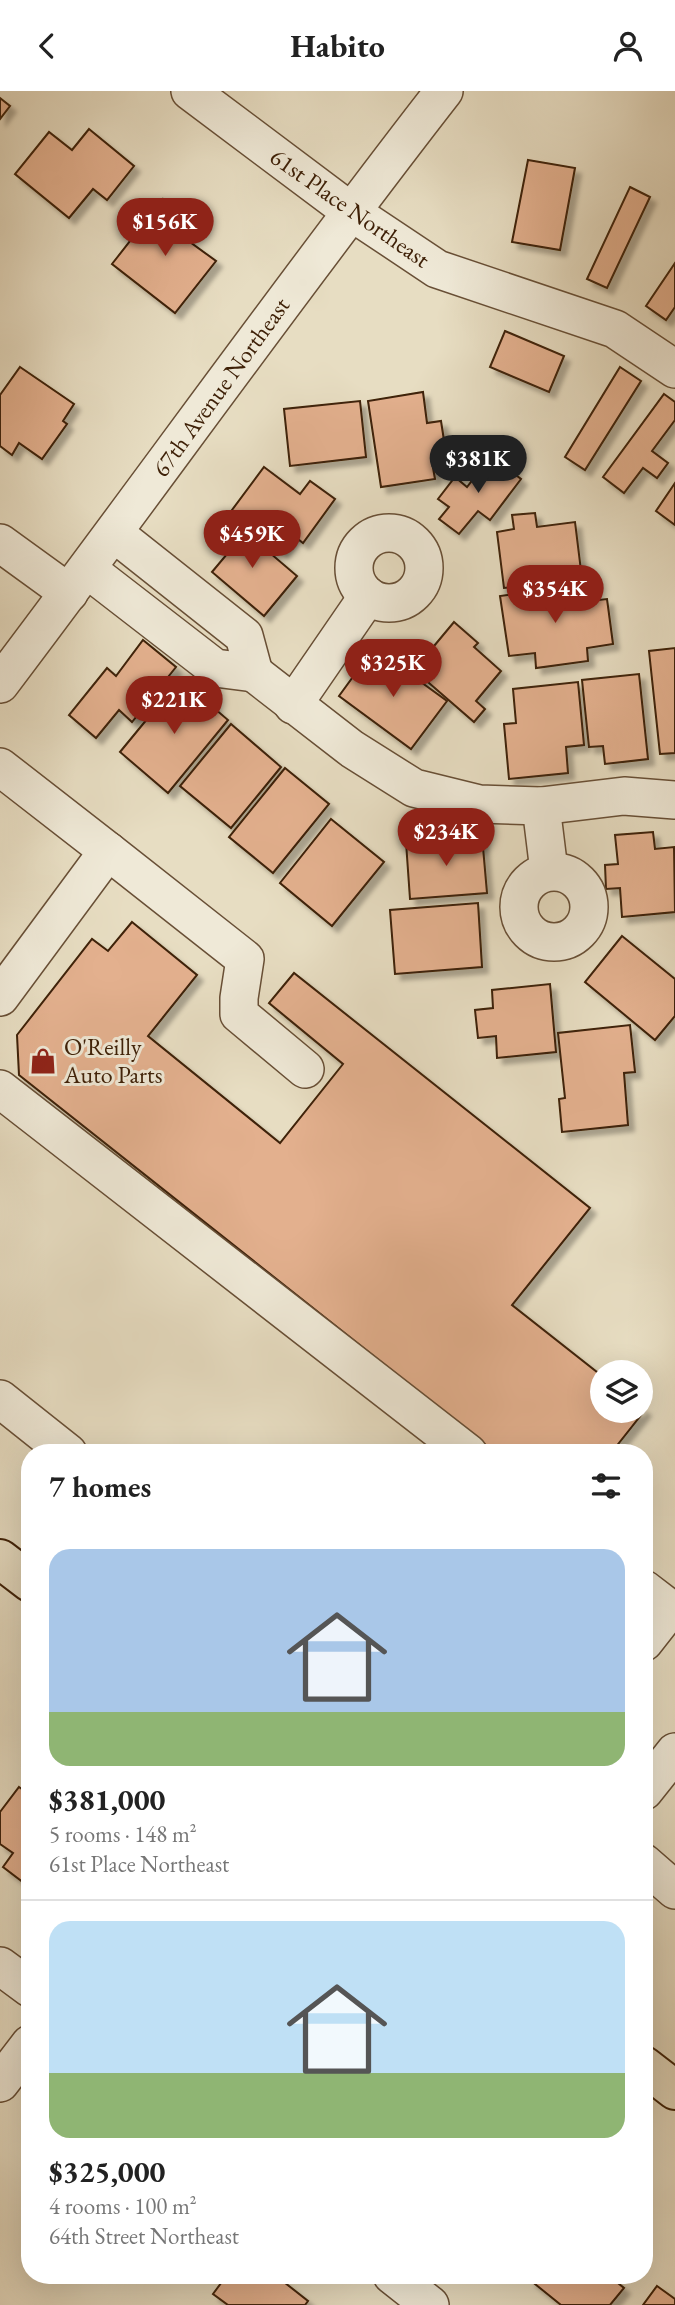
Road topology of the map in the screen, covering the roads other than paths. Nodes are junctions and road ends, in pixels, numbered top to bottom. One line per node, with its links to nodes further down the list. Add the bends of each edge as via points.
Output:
1 (190, 91): 3 (street, 61st Place Northeast)
2 (444, 91): 3 (street, 67th Avenue Northeast)
3 (350, 212): 4 (street, 61st Place Northeast, via 437,269 615,329); 5 (street, 67th Avenue Northeast)
4 (675, 369)
5 (114, 533): 7 (street, 67th Avenue Northeast); 9 (street, via 244,636)
6 (0, 543): 7 (street)
7 (78, 581): 9 (street, via 215,668); 10 (street, 67th Avenue Northeast)
8 (368, 596): 11 (street)
9 (254, 673): 11 (street)
10 (0, 684)
11 (293, 705): 14 (street, via 414,788 479,804)
12 (0, 767): 15 (street)
13 (675, 800): 14 (street, via 624,796)
14 (541, 806): 16 (street)
15 (108, 851): 17 (street); 18 (street, via 245,959 239,1014)
16 (549, 871)
17 (0, 997)
18 (306, 1069)
19 (0, 1089): 22 (street)
20 (0, 1399): 21 (street)
21 (57, 1444)
22 (456, 1444)
23 (0, 1559): 24 (main road)
24 (21, 1575)
25 (653, 1596): 26 (street, via 670,1609)
26 (653, 1631)
27 (675, 1752): 28 (street)
28 (653, 1780)
29 (653, 1871): 30 (street)
30 (675, 1890)
31 (0, 1966): 32 (street)
32 (21, 1981)
33 (21, 2056): 35 (street)
34 (653, 2073): 36 (main road)
35 (0, 2083)
36 (675, 2090)
37 (403, 2284): 38 (street)
38 (430, 2305)

